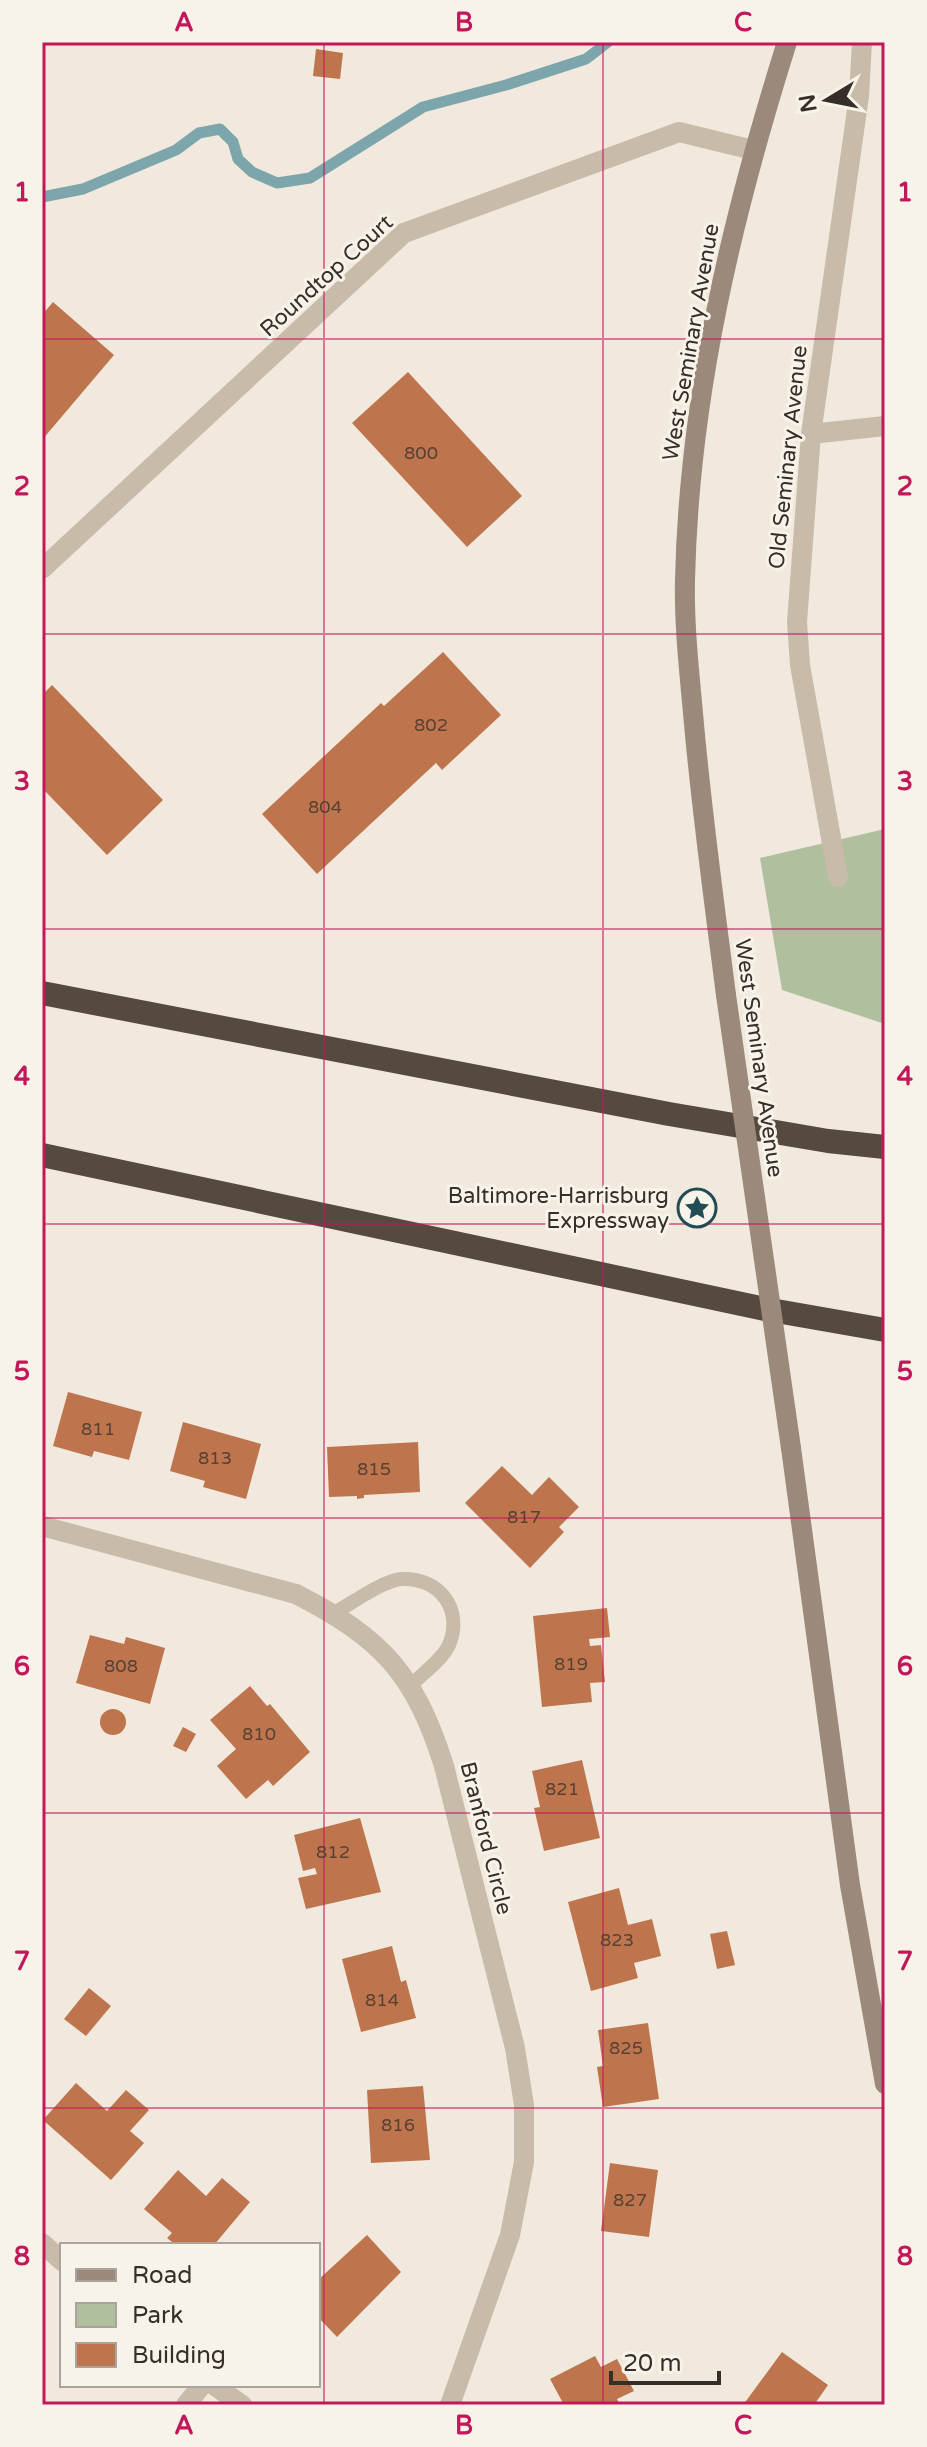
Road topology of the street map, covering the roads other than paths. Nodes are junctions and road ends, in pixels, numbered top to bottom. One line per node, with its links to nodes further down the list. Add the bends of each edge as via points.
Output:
1 (787, 42): 3 (main road, West Seminary Avenue)
2 (862, 42): 5 (street, Old Seminary Avenue)
3 (753, 150): 6 (street, Roundtop Court, via 679,132 404,233); 15 (main road, West Seminary Avenue, bridge, via 698,411 689,496 685,584 696,749 850,1885)
4 (885, 426): 5 (street)
5 (811, 434): 7 (street, Old Seminary Avenue, via 797,622)
6 (42, 569)
7 (838, 877)
8 (42, 993): 9 (highway, via 669,1114)
9 (885, 1147)
10 (42, 1155): 11 (highway)
11 (885, 1330)
12 (42, 1526): 13 (street, Branford Circle, via 296,1594)
13 (334, 1613): 14 (street, Branford Circle, via 390,1658); 14 (lane, via 399,1579 440,1590 452,1607 448,1648)
14 (410, 1686): 22 (street, Branford Circle, via 431,1724 444,1766 515,2048 524,2105 524,2162 510,2235)
15 (885, 2084)
16 (42, 2243): 17 (street)
17 (60, 2259)
18 (200, 2387): 20 (street)
19 (217, 2387): 21 (street)
20 (186, 2405)
21 (242, 2405)
22 (450, 2405)

